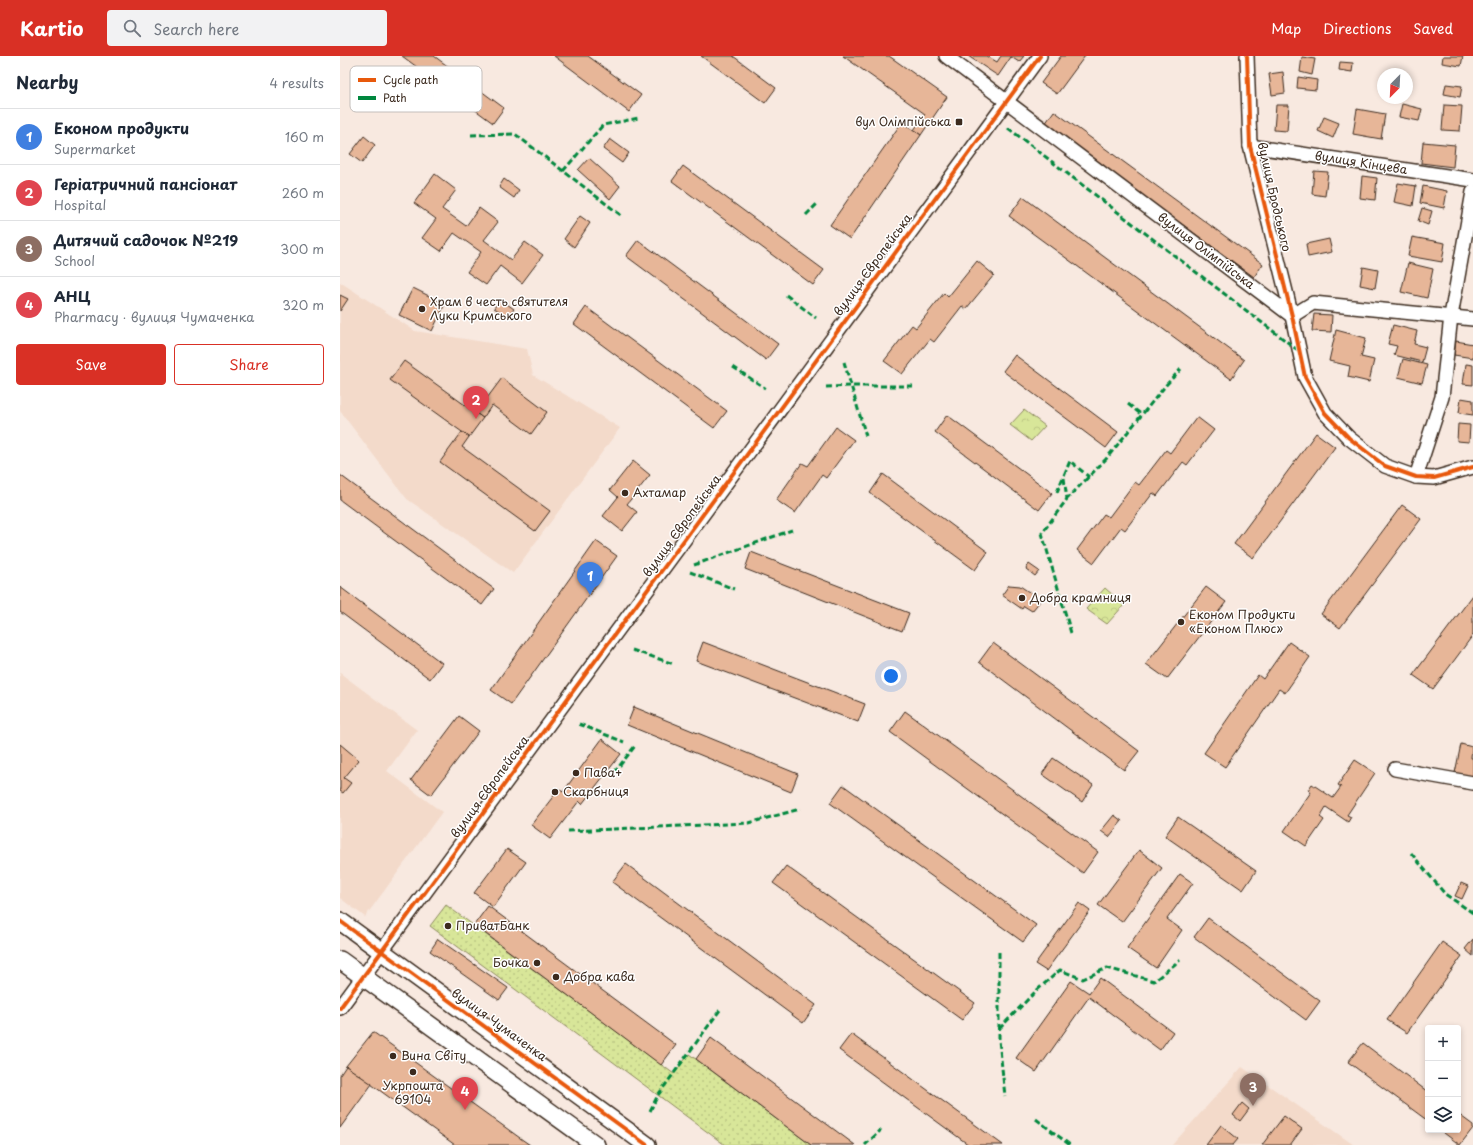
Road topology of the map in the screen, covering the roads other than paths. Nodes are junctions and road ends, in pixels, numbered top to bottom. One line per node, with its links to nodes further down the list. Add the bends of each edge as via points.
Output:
1 (946, 56): 4 (street, вулиця Олімпійська)
2 (1040, 56): 4 (street, вулиця Європейська)
3 (1247, 56): 5 (street, вулиця Бродського)
4 (1006, 101): 8 (street, вулиця Олімпійська); 16 (street, вулиця Європейська)
5 (1250, 146): 6 (street, вулиця Кінцева); 8 (street, вулиця Бродського)
6 (1473, 180)
7 (1473, 192): 9 (street)
8 (1292, 316): 9 (street, via 1313,303); 12 (street, via 1305,377 1325,413 1349,438 1385,466)
9 (1451, 316): 10 (street); 12 (street, via 1442,397)
10 (1473, 319)
11 (1473, 467): 12 (street, via 1434,478)
12 (1416, 477)
13 (1395, 769): 14 (street)
14 (1473, 782)
15 (340, 921): 16 (street, вулиця Чумаченка)
16 (381, 952): 18 (street, вулиця Європейська); 21 (street, вулиця Чумаченка)
17 (340, 960): 18 (street)
18 (363, 977): 19 (street, вулиця Європейська); 20 (street)
19 (340, 1008)
20 (596, 1145)
21 (647, 1145)

